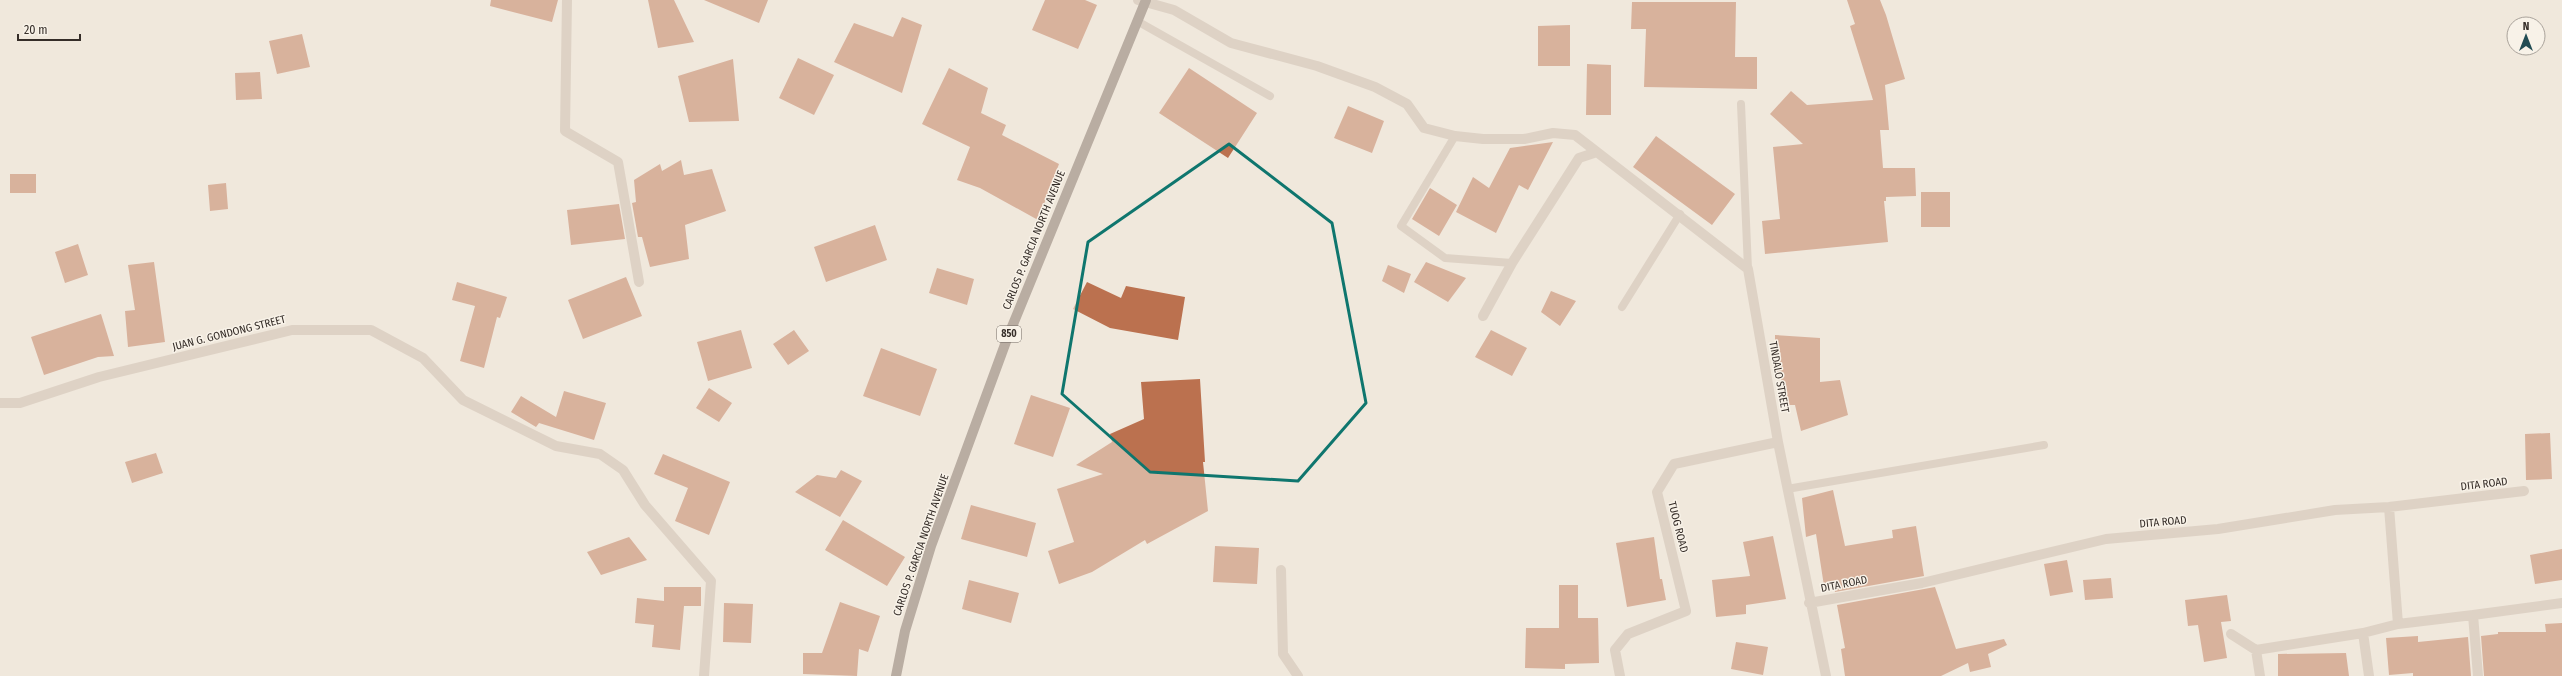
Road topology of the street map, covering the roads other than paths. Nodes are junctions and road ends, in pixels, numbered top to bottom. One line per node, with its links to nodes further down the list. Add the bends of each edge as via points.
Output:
1 (567, 0): 11 (street, via 565,131 618,162)
2 (1143, 1): 3 (main road, CARLOS P. GARCIA NORTH AVENUE / 850); 6 (street, via 1174,10 1231,43 1317,66 1375,86 1407,104 1424,128)
3 (1138, 21): 4 (lane); 29 (main road, CARLOS P. GARCIA NORTH AVENUE / 850, via 999,361 931,546 905,631)
4 (1270, 96)
5 (1741, 104): 10 (lane)
6 (1455, 136): 7 (street, via 1524,139 1554,133 1575,135); 9 (lane, via 1401,226 1445,258)
7 (1597, 152): 8 (street); 9 (street, via 1579,158)
8 (1680, 214): 10 (street); 12 (lane)
9 (1512, 262): 13 (street)
10 (1748, 269): 15 (street, TINDALO STREET)
11 (640, 282)
12 (1622, 308)
13 (1483, 316)
14 (0, 403): 28 (street, JUAN G. GONDONG STREET, via 20,403 99,377 292,330 371,330 423,358 463,400 556,446 600,454 624,470 645,505 711,581)
15 (1778, 442): 17 (street, TINDALO STREET); 31 (street, TUOG ROAD, via 1674,464 1657,492 1686,611 1628,634 1615,650)
16 (2044, 445): 17 (lane)
17 (1787, 489): 21 (street, TINDALO STREET)
18 (2524, 491): 19 (street, DITA ROAD)
19 (2389, 507): 21 (street, DITA ROAD, via 2335,510 2218,529 2106,539 1922,583); 24 (street)
20 (1281, 570): 30 (street, via 1283,654)
21 (1809, 602): 32 (street, TINDALO STREET)
22 (2562, 603): 23 (street)
23 (2473, 615): 24 (street); 35 (street)
24 (2398, 624): 25 (street)
25 (2363, 633): 27 (street); 34 (street)
26 (2230, 634): 27 (street)
27 (2256, 650): 33 (street)
28 (704, 676)
29 (896, 676)
30 (1298, 676)
31 (1620, 676)
32 (1826, 676)
33 (2260, 676)
34 (2369, 676)
35 (2478, 676)

